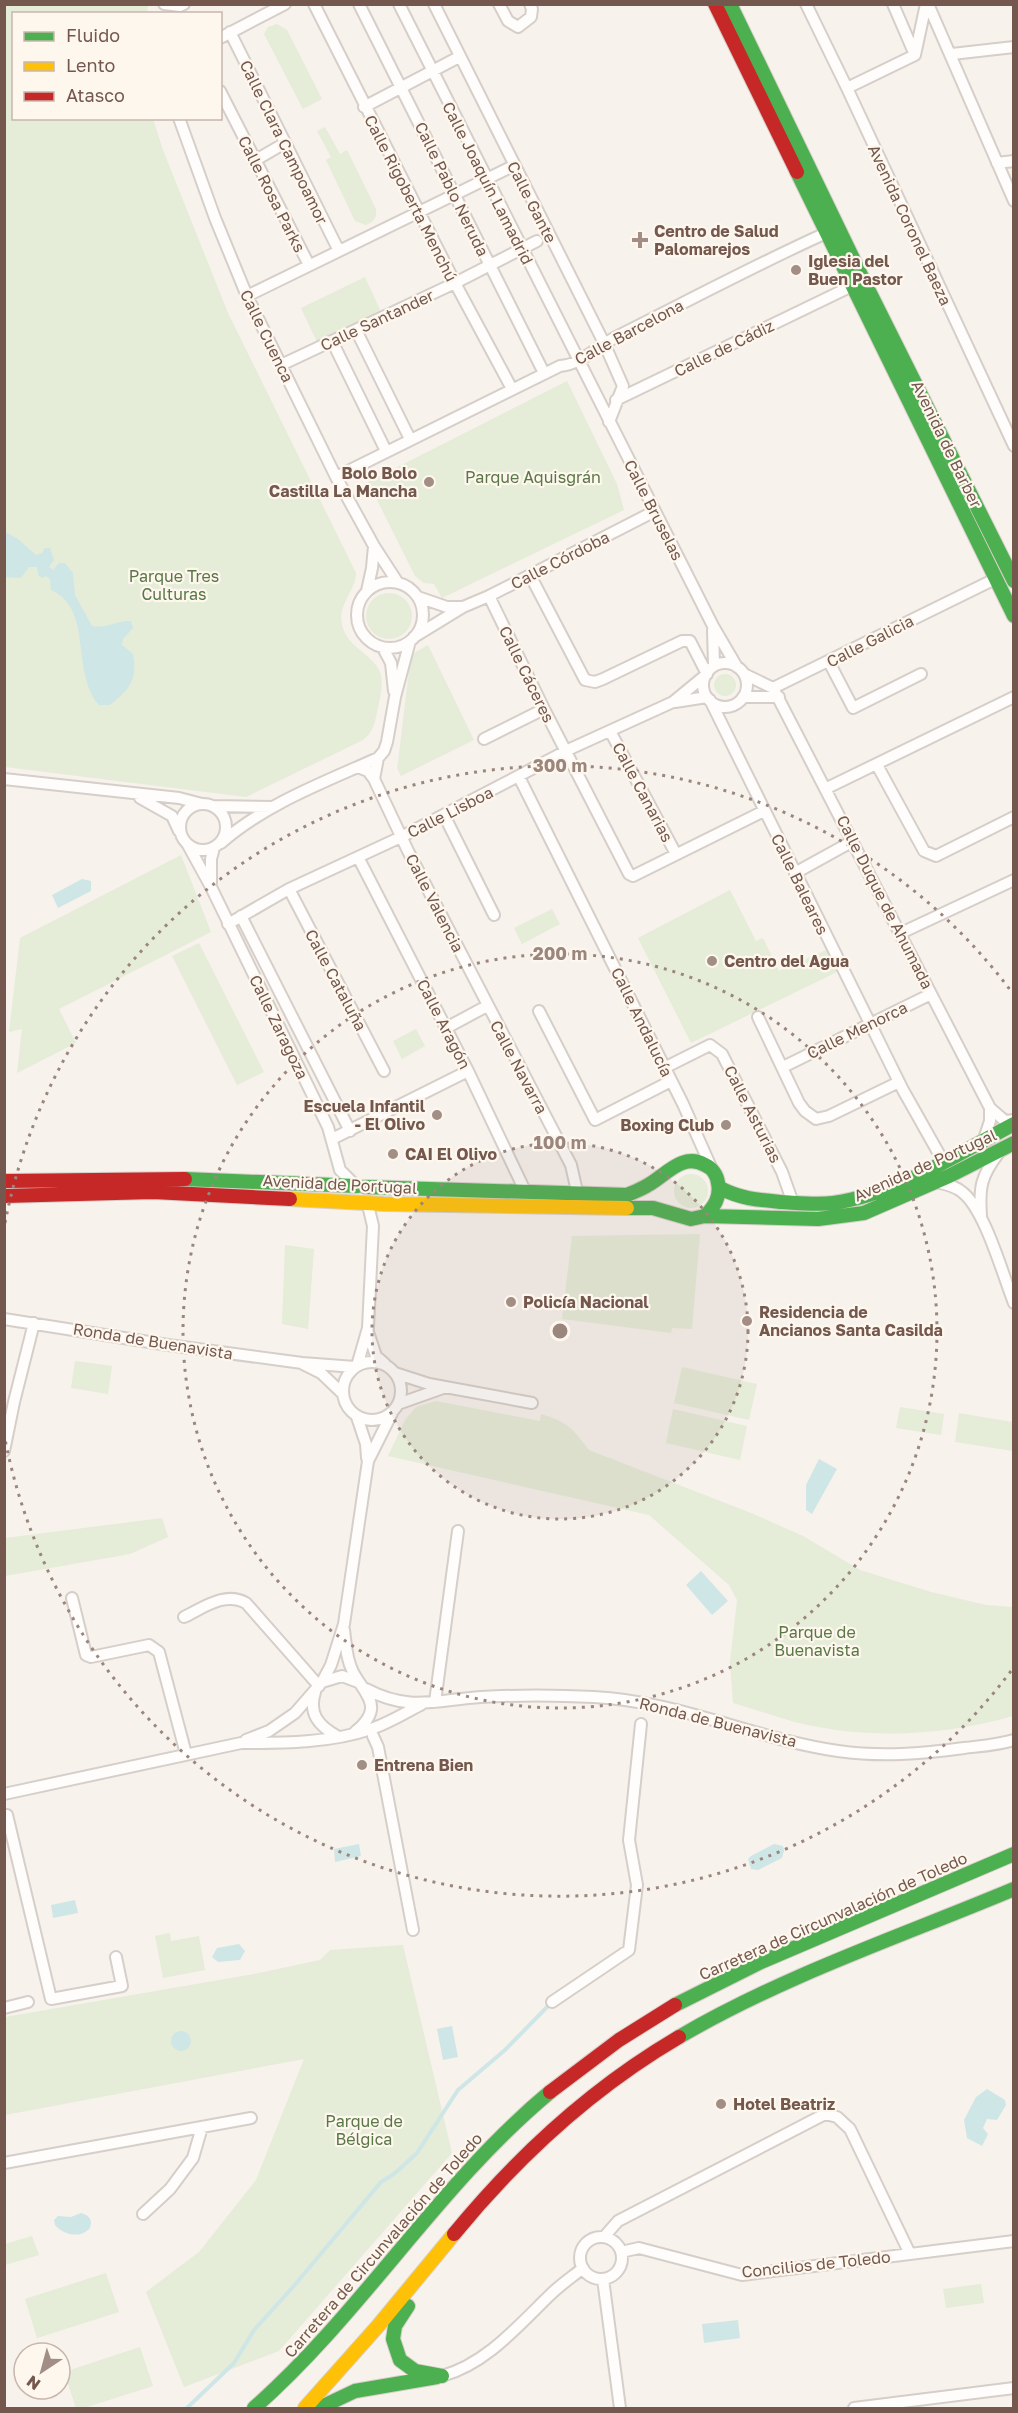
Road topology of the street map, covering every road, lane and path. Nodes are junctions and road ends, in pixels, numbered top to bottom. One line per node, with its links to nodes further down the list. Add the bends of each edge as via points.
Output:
1 (162, 4): 14 (street)
2 (285, 4): 15 (street)
3 (314, 4): 24 (street, Calle Rigoberta Menchú)
4 (359, 4): 21 (street, Calle Pablo Neruda)
5 (399, 4): 20 (street, Calle Joaquín Lamadrid)
6 (434, 4): 19 (street, Calle Gante)
7 (499, 4): 8 (street, via 508,21 518,27 531,17)
8 (530, 4)
9 (715, 4): 35 (main road, Avenida de Barber)
10 (730, 4): 41 (main road, Avenida de Barber)
11 (806, 4): 22 (street, Avenida Coronel Baeza)
12 (893, 4): 18 (street)
13 (927, 4): 17 (street); 18 (street)
14 (182, 7)
15 (225, 35): 26 (street, Calle Clara Campoamor)
16 (1014, 47): 17 (street)
17 (952, 54): 29 (street)
18 (915, 55): 22 (street)
19 (459, 57): 20 (street); 30 (street, Calle Gante)
20 (432, 70): 21 (street); 31 (street, Calle Joaquín Lamadrid)
21 (401, 87): 24 (street); 32 (street, Calle Pablo Neruda)
22 (847, 88): 55 (street, Avenida Coronel Baeza)
23 (222, 95): 28 (street, Calle Rosa Parks)
24 (364, 107): 34 (street, Calle Rigoberta Menchú)
25 (180, 120): 43 (street, Calle Cuenca)
26 (285, 143): 28 (street); 38 (street, Calle Clara Campoamor)
27 (1014, 160): 29 (street)
28 (254, 161): 40 (street, Calle Rosa Parks)
29 (997, 163): 33 (street)
30 (513, 166): 31 (street); 46 (street, Calle Gante)
31 (486, 179): 32 (street); 37 (street, Calle Joaquín Lamadrid)
32 (455, 194): 34 (street); 39 (street, Calle Pablo Neruda)
33 (1014, 201)
34 (420, 211): 38 (street); 42 (street, Calle Rigoberta Menchú)
35 (826, 234): 41 (main road, Avenida de Barber); 46 (street, Calle Barcelona)
36 (537, 241): 37 (street, Calle Santander)
37 (521, 249): 39 (street, Calle Santander); 47 (street, Calle Joaquín Lamadrid)
38 (339, 251): 40 (street)
39 (490, 265): 42 (street, Calle Santander); 49 (street, Calle Pablo Neruda)
40 (309, 266): 43 (street)
41 (856, 280): 52 (street, Calle de Cádiz); 61 (main road, Avenida de Barber); 62 (main road, Avenida de Barber)
42 (455, 283): 44 (street, Calle Santander); 50 (street, Calle Rigoberta Menchú)
43 (248, 297): 48 (street, Calle Cuenca)
44 (356, 330): 45 (street, Calle Santander); 54 (street)
45 (332, 341): 48 (street, Calle Santander); 56 (street)
46 (604, 343): 47 (street, Calle Barcelona); 52 (street, Calle Gante, via 623,386)
47 (578, 361): 49 (street, Calle Barcelona); 51 (street, Calle Bruselas)
48 (281, 365): 57 (street, Calle Cuenca)
49 (544, 373): 50 (street, Calle Barcelona)
50 (512, 389): 54 (street, Calle Barcelona)
51 (594, 393): 52 (street); 53 (street, Calle Bruselas)
52 (616, 400): 53 (street)
53 (609, 422): 58 (street, Calle Bruselas)
54 (410, 439): 56 (street, Calle Barcelona)
55 (1014, 446)
56 (386, 451): 57 (street, Calle Barcelona)
57 (336, 477): 59 (street, Calle Cuenca)
58 (655, 511): 60 (street, Calle Córdoba); 69 (street, Calle Bruselas)
59 (374, 546): 63 (street, Calle Cuenca); 64 (street)
60 (531, 575): 65 (street, Calle Córdoba); 73 (street, via 585,680 603,679 682,641 690,641)
61 (995, 579): 68 (main road, Avenida de Barber); 72 (street, Calle Galicia)
62 (1014, 581)
63 (398, 583): 64 (street, via 387,582); 66 (street)
64 (367, 591): 71 (street, via 360,599 357,619 365,638)
65 (489, 596): 67 (street, Calle Córdoba); 82 (street, Calle Cáceres)
66 (418, 597): 67 (street, via 447,607); 70 (street, via 423,619)
67 (463, 607): 70 (street, Calle Córdoba)
68 (1014, 616)
69 (713, 626): 73 (street, Calle Bruselas); 74 (street, Calle Bruselas)
70 (412, 639): 71 (street); 77 (street)
71 (383, 648): 77 (street, via 391,663)
72 (829, 662): 75 (street, via 853,708); 76 (street, Calle Galicia)
73 (710, 670): 74 (street, via 723,663); 80 (street, via 704,689); 81 (street, Calle Lisboa)
74 (740, 670): 76 (street); 78 (street, via 747,688)
75 (921, 674)
76 (776, 692): 78 (street); 92 (street, Calle Duque de Ahumada)
77 (395, 697): 86 (street, via 387,742)
78 (743, 697): 80 (street, via 729,706)
79 (1014, 697): 87 (street)
80 (709, 699): 81 (street, Calle Lisboa); 96 (street, Calle Baleares)
81 (673, 702): 83 (street, Calle Lisboa)
82 (544, 709): 84 (street); 85 (street, Calle Cáceres)
83 (610, 731): 85 (street, Calle Lisboa); 104 (street, Calle Canarias)
84 (484, 739)
85 (566, 752): 89 (street, Calle Lisboa); 104 (street, Calle Canarias, via 629,874 633,876)
86 (378, 758): 88 (street); 91 (street)
87 (877, 765): 92 (street); 98 (street, via 924,851 936,856)
88 (358, 767): 91 (street); 95 (street)
89 (519, 777): 97 (street, Calle Lisboa); 121 (street, Calle Andalucía)
90 (4, 779): 93 (street)
91 (374, 779): 100 (street, Calle Valencia)
92 (827, 788): 101 (street, Calle Duque de Ahumada)
93 (135, 795): 94 (street); 99 (street, via 172,816)
94 (208, 805): 95 (street); 99 (street, via 190,807 181,818); 103 (street, via 219,810 226,823 224,837)
95 (275, 806): 103 (street)
96 (764, 811): 104 (street, Calle Canarias); 106 (street, Calle Baleares)
97 (444, 815): 100 (street, Calle Lisboa); 110 (street)
98 (1014, 817)
99 (180, 831): 102 (street)
100 (401, 837): 105 (street, Calle Lisboa); 115 (street, Calle Valencia)
101 (853, 841): 106 (street); 113 (street, Calle Duque de Ahumada)
102 (188, 845): 103 (street, via 200,851); 108 (street, Calle Zaragoza)
103 (217, 845): 108 (street, Calle Zaragoza, via 211,859)
104 (676, 854)
105 (358, 857): 109 (street, Calle Lisboa); 119 (street, Calle Aragón)
106 (795, 873): 118 (street, Calle Baleares)
107 (1014, 880): 113 (street)
108 (211, 887): 112 (street, Calle Zaragoza)
109 (290, 890): 111 (street, Calle Lisboa); 122 (street, Calle Cataluña)
110 (494, 915)
111 (241, 916): 112 (street, Calle Lisboa); 128 (street, Calle Zaragoza)
112 (228, 924): 130 (street, Calle Zaragoza)
113 (901, 933): 114 (street, Calle Duque de Ahumada)
114 (931, 994): 118 (street, Calle Menorca); 126 (street, Calle Duque de Ahumada)
115 (487, 1005): 119 (street); 144 (street, Calle Navarra, via 571,1165)
116 (538, 1011): 124 (street, via 595,1120)
117 (758, 1017): 120 (street)
118 (870, 1024): 120 (street, Calle Menorca); 125 (street, Calle Baleares)
119 (446, 1028): 123 (street, Calle Aragón)
120 (783, 1067): 125 (street, via 805,1112 816,1119)
121 (664, 1068): 124 (street, Calle Andalucía); 147 (street, Calle Asturias, via 710,1045 722,1054 782,1172)
122 (384, 1071)
123 (468, 1071): 128 (street); 143 (street, Calle Aragón)
124 (671, 1081): 129 (street, Calle Andalucía)
125 (899, 1082): 134 (street, Calle Baleares)
126 (990, 1108): 127 (street, via 1005,1121); 131 (street)
127 (1014, 1122): 131 (main road, Avenida de Portugal)
128 (350, 1131): 130 (street)
129 (699, 1138): 133 (street); 137 (street, Calle Andalucía)
130 (332, 1139): 135 (street, Calle Zaragoza)
131 (983, 1140): 134 (main road, Avenida de Portugal)
132 (1007, 1147): 139 (main road, Avenida de Portugal); 150 (street, via 984,1173 980,1187)
133 (688, 1161): 136 (main road, Avenida de Portugal); 137 (main road)
134 (944, 1161): 147 (main road, Avenida de Portugal, via 868,1194 835,1202)
135 (340, 1170): 140 (street); 141 (street)
136 (671, 1170): 144 (main road, Avenida de Portugal, via 627,1195); 148 (main road, via 665,1178 663,1197)
137 (712, 1171): 142 (main road)
138 (4, 1181): 140 (main road, Avenida de Portugal, via 170,1178)
139 (936, 1182): 149 (main road, Avenida de Portugal, via 864,1213 837,1218); 150 (street, via 962,1192)
140 (328, 1185): 141 (main road, Avenida de Portugal)
141 (361, 1186): 143 (main road, Avenida de Portugal); 146 (street)
142 (720, 1188): 147 (main road, Avenida de Portugal, via 746,1200); 149 (main road, via 717,1204)
143 (526, 1193): 144 (main road, Avenida de Portugal)
144 (576, 1195)
145 (4, 1196): 146 (main road, Avenida de Portugal, via 153,1192)
146 (368, 1203): 148 (main road, Avenida de Portugal, via 653,1208); 154 (street, via 373,1226)
147 (793, 1203)
148 (673, 1213): 149 (main road, Avenida de Portugal, via 691,1219)
149 (705, 1216)
150 (981, 1218): 151 (street)
151 (1014, 1303)
152 (4, 1319): 153 (street, Ronda de Buenavista)
153 (34, 1323): 155 (street, Ronda de Buenavista); 163 (street)
154 (368, 1332): 156 (street); 157 (street, via 376,1356)
155 (302, 1363): 156 (street, Ronda de Buenavista); 159 (street, Ronda de Buenavista, via 321,1373)
156 (356, 1366): 157 (street, via 369,1362); 159 (street, via 346,1377)
157 (391, 1370): 158 (street); 161 (street, via 400,1382 401,1395)
158 (447, 1387): 160 (street); 161 (street)
159 (343, 1394): 162 (street)
160 (532, 1402)
161 (395, 1409): 162 (street, via 382,1419); 164 (street, Ronda de Buenavista)
162 (357, 1417): 164 (street, Ronda de Buenavista)
163 (4, 1451)
164 (368, 1461): 168 (street, Ronda de Buenavista)
165 (458, 1531): 171 (street)
166 (72, 1598): 179 (street, via 86,1654 91,1657 149,1645 159,1652)
167 (184, 1617): 170 (street, via 222,1599 237,1598 246,1603)
168 (344, 1624): 169 (street, Ronda de Buenavista, via 348,1661); 170 (street, Ronda de Buenavista, via 332,1665)
169 (363, 1686): 170 (street, Ronda de Buenavista, via 342,1676); 172 (street, Ronda de Buenavista, via 396,1702); 174 (street, Ronda de Buenavista, via 370,1710 367,1720)
170 (319, 1687): 175 (street, via 312,1705 314,1715); 178 (street, Ronda de Buenavista, via 287,1719)
171 (435, 1702): 172 (street, Ronda de Buenavista); 177 (street, Ronda de Buenavista, via 551,1695 622,1700 853,1752 912,1755)
172 (422, 1704): 174 (street, Ronda de Buenavista)
173 (640, 1724): 189 (street, via 629,1840 637,1885 629,1950)
174 (354, 1733): 175 (street, Ronda de Buenavista)
175 (337, 1736): 178 (street, Ronda de Buenavista)
176 (373, 1737): 186 (street)
177 (1014, 1740)
178 (241, 1743): 179 (street, Ronda de Buenavista)
179 (186, 1754): 180 (street, Ronda de Buenavista)
180 (4, 1794)
181 (7, 1815): 187 (street, via 51,1999 122,1986)
182 (1014, 1844): 184 (main road, via 959,1869)
183 (1014, 1854): 184 (main road, Carretera de Circunvalación de Toledo)
184 (941, 1887): 204 (main road, Carretera de Circunvalación de Toledo, via 726,1979 646,2022 577,2070 460,2177 340,2319)
185 (1014, 1889): 195 (main road, via 740,2003 662,2047 544,2138)
186 (413, 1929)
187 (116, 1957)
188 (28, 2002): 190 (street)
189 (552, 2002)
190 (4, 2008)
191 (251, 2118): 192 (street)
192 (202, 2127): 193 (street); 194 (street, via 193,2158)
193 (4, 2163)
194 (143, 2214)
195 (453, 2236): 202 (main road, via 395,2326 393,2339 400,2360 407,2367); 205 (main road)
196 (604, 2237): 198 (street, via 615,2242); 199 (street, via 618,2221 825,2114 837,2117 850,2129); 200 (street, via 585,2243 580,2255)
197 (1014, 2241): 199 (street, Concilios de Toledo)
198 (621, 2252): 199 (street, Concilios de Toledo, via 639,2248 741,2275); 201 (street, via 616,2272)
199 (910, 2254)
200 (583, 2268): 201 (street, via 591,2276); 202 (street, via 551,2293 494,2349 468,2367)
201 (603, 2279): 207 (street)
202 (442, 2376): 206 (main road, via 370,2388)
203 (1014, 2388): 208 (street)
204 (254, 2409)
205 (305, 2409)
206 (319, 2409)
207 (620, 2409)
208 (854, 2409)

